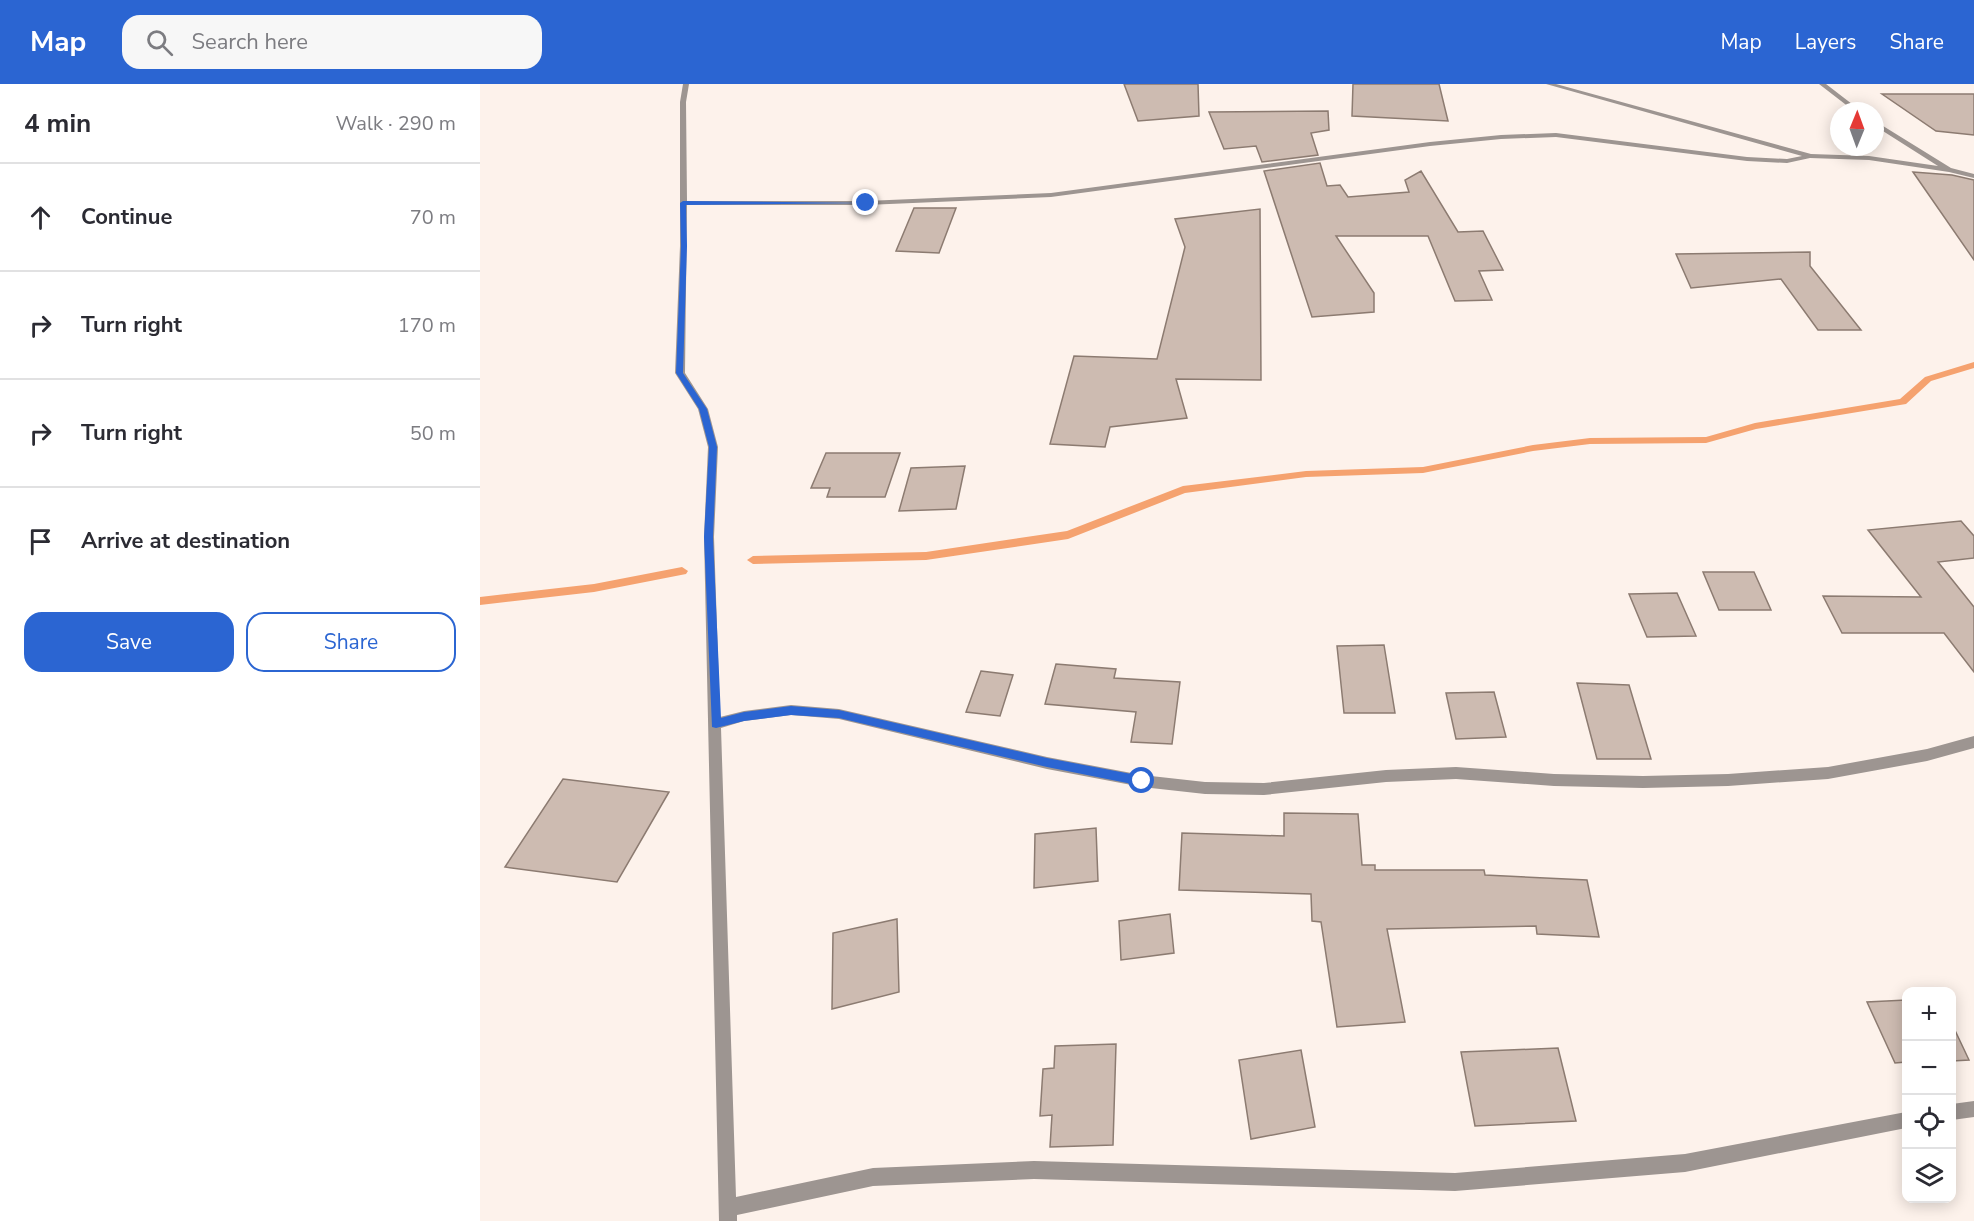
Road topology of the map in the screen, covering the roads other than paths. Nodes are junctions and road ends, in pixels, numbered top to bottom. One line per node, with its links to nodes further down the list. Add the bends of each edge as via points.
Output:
1 (686, 84): 9 (street)
2 (1549, 84): 6 (street)
3 (1822, 84): 4 (street)
4 (1846, 102)
5 (1884, 129): 7 (street)
6 (1810, 156): 7 (street, via 1869,158); 9 (street, via 1747,159 1556,135 1528,135 1051,195 866,203)
7 (1949, 170): 8 (street)
8 (1974, 176)
9 (683, 203): 10 (street, via 680,373 703,409 713,447 709,537)
10 (716, 724): 11 (street, via 791,710 839,714 1142,781 1264,789 1456,773 1565,780 1728,780 1828,772); 15 (street)
11 (1974, 742)
12 (1974, 1109): 13 (street)
13 (1956, 1111)
14 (1902, 1121): 15 (street, via 1685,1163 1455,1182 1034,1170 873,1177)
15 (728, 1215)

